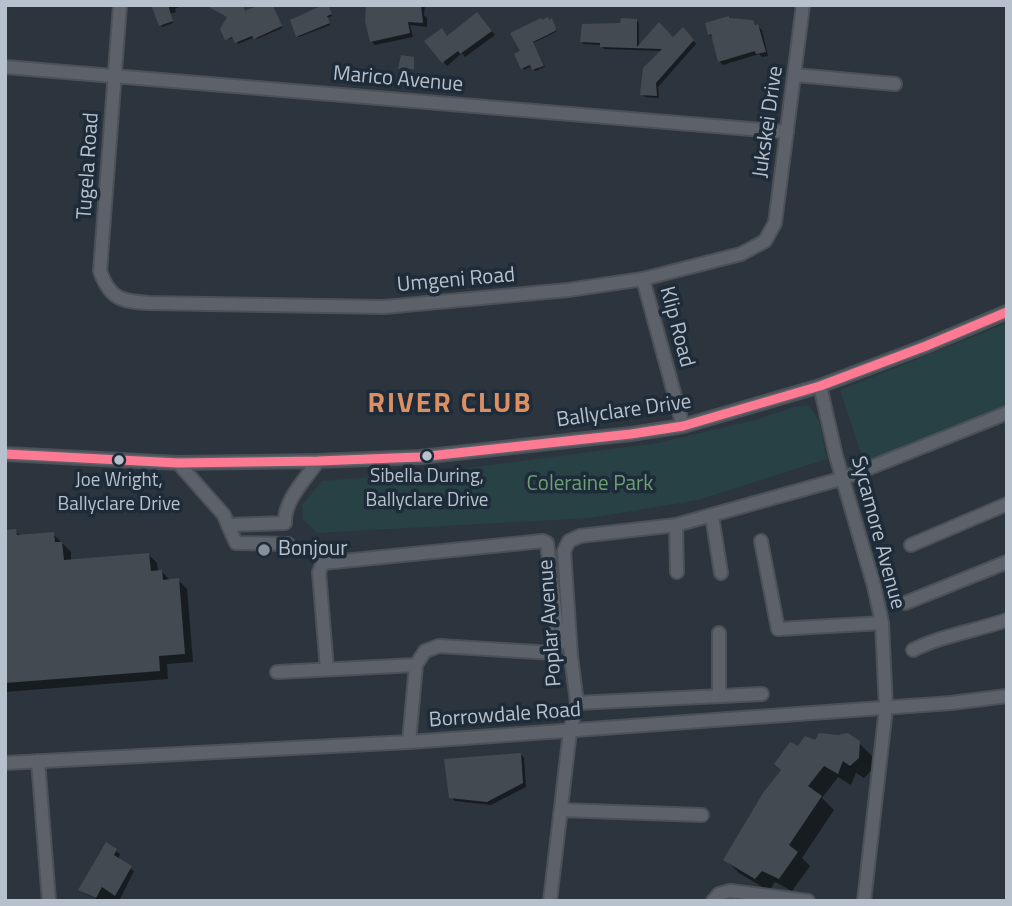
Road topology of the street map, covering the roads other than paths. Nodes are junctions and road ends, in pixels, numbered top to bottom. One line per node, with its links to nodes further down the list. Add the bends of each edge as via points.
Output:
1 (120, 5): 5 (street, Tugela Road)
2 (803, 5): 4 (street, Jukskei Drive)
3 (5, 67): 5 (street, Marico Avenue)
4 (795, 75): 6 (street); 7 (street, Jukskei Drive)
5 (115, 76): 7 (street, Marico Avenue); 10 (street, Tugela Road, via 100,271 117,297)
6 (895, 84)
7 (787, 132): 8 (street, Jukskei Drive, via 775,223)
8 (765, 241): 9 (street, Umgeni Road, via 741,254)
9 (643, 279): 10 (street, Umgeni Road, via 384,307); 14 (street, Klip Road)
10 (144, 303)
11 (1007, 312): 12 (street, Ballyclare Drive)
12 (820, 386): 14 (street, Ballyclare Drive); 20 (street, Sycamore Avenue)
13 (1007, 413): 20 (street, Poplar Avenue)
14 (683, 426): 18 (street, Ballyclare Drive, via 420,457)
15 (5, 448): 17 (street, Ballyclare Drive)
16 (5, 454): 17 (street, Ballyclare Drive)
17 (61, 456): 19 (street, Ballyclare Drive)
18 (318, 461): 19 (street, Ballyclare Drive); 23 (street, via 284,512 285,523)
19 (178, 463): 23 (street)
20 (844, 478): 22 (street, Poplar Avenue); 33 (street, Sycamore Avenue)
21 (1007, 504): 27 (street)
22 (712, 516): 24 (street, Poplar Avenue); 30 (street)
23 (228, 525): 26 (street, via 236,543)
24 (676, 525): 29 (street); 42 (street, Poplar Avenue, via 569,541 564,551)
25 (761, 541): 33 (street, via 778,629)
26 (288, 544)
27 (911, 545)
28 (1007, 562): 31 (street)
29 (677, 572)
30 (721, 573)
31 (905, 603)
32 (1007, 620): 35 (street, via 935,639)
33 (882, 623): 43 (street, Sycamore Avenue)
34 (719, 633): 40 (street)
35 (913, 650)
36 (416, 664): 37 (street); 37 (street, via 425,651 439,646 553,653 559,644 547,543 327,561 319,572); 45 (street)
37 (327, 668): 38 (street)
38 (277, 673)
39 (762, 694): 40 (street)
40 (719, 696): 42 (street)
41 (1007, 696): 43 (street, Borrowdale Road)
42 (577, 702): 44 (street, Poplar Avenue)
43 (886, 708): 44 (street, Borrowdale Road); 55 (street, Sycamore Avenue)
44 (570, 731): 45 (street, Borrowdale Road); 48 (street, Poplar Avenue)
45 (409, 742): 46 (street, Borrowdale Road)
46 (38, 761): 47 (street, Borrowdale Road); 51 (street)
47 (5, 763)
48 (561, 810): 49 (street); 52 (street, Poplar Avenue)
49 (702, 815)
50 (784, 899): 53 (street, via 730,891); 54 (street)
51 (48, 901)
52 (550, 901)
53 (713, 901)
54 (808, 901)
55 (864, 901)

